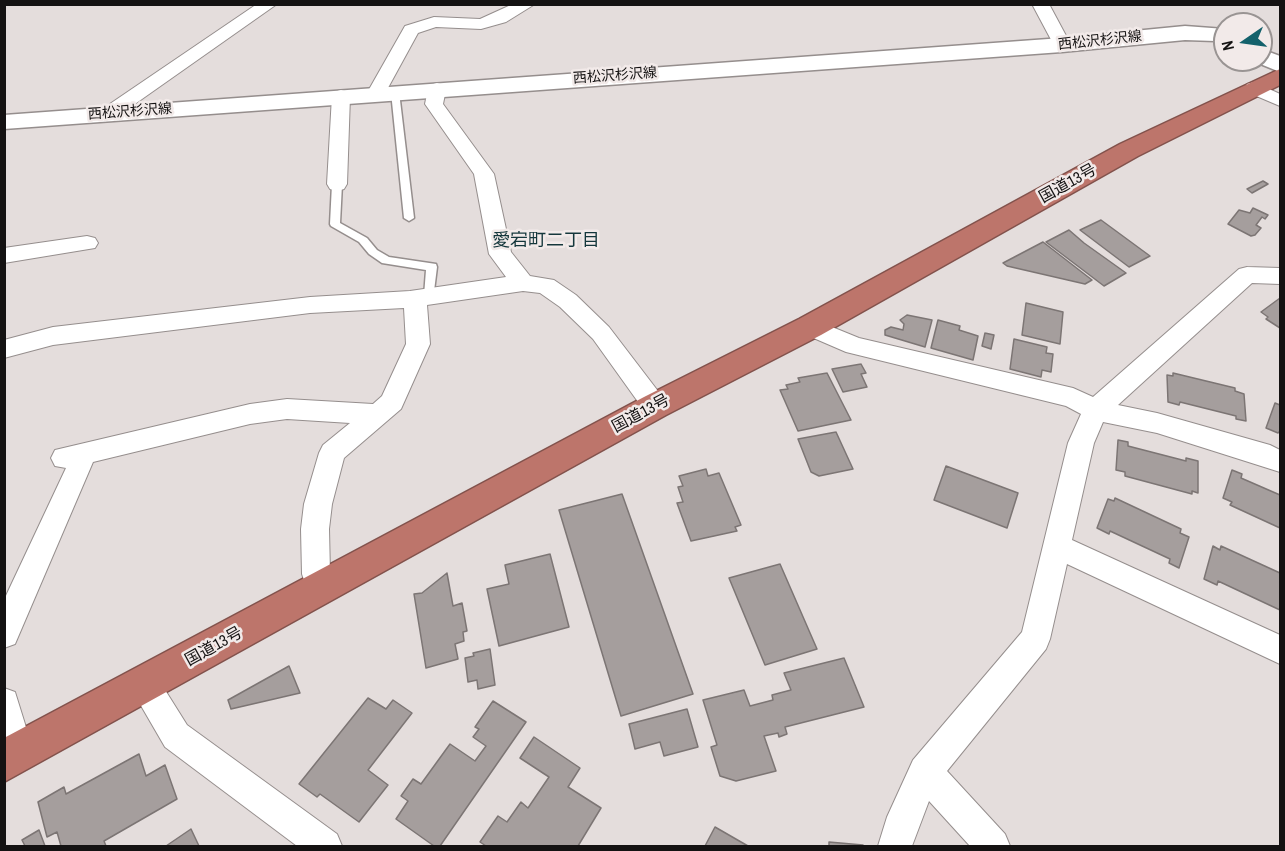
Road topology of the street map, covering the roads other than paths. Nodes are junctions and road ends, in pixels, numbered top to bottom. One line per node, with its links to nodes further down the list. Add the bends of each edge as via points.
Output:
1 (269, 4): 12 (street)
2 (527, 4): 9 (street, via 481,24 434,22 411,30)
3 (1040, 4): 5 (street)
4 (1213, 34): 5 (main road, 西松沢杉沢線)
5 (1062, 45): 8 (main road, 西松沢杉沢線)
6 (1281, 76): 7 (highway, 国道13号)
7 (1254, 88): 11 (street); 21 (highway, 国道13号, via 1129,150)
8 (437, 89): 9 (main road, 西松沢杉沢線); 19 (street, via 434,104 484,174 500,254)
9 (386, 93): 10 (main road, 西松沢杉沢線); 15 (lane)
10 (341, 96): 12 (main road, 西松沢杉沢線); 14 (street)
11 (1281, 101)
12 (108, 114): 13 (main road, 西松沢杉沢線)
13 (4, 122)
14 (337, 184): 20 (lane, via 335,224 363,240 386,260 432,267)
15 (409, 218)
16 (87, 243): 17 (street)
17 (4, 256)
18 (1281, 276): 24 (street, via 1247,275)
19 (522, 283): 20 (street); 23 (street, via 546,286 568,301 601,333)
20 (422, 297): 22 (street, via 196,318 52,336); 25 (street, via 418,344 392,402)
21 (810, 327): 23 (highway, 国道13号); 24 (street, via 854,346 1073,398)
22 (4, 349)
23 (655, 406): 28 (highway, 国道13号)
24 (1095, 410): 26 (street, via 1157,423); 27 (street, via 1081,443)
25 (376, 414): 28 (street, via 332,453 315,529 316,574); 29 (street, via 288,409 250,414 73,455 79,468)
26 (1281, 461)
27 (1057, 546): 30 (street); 34 (street, via 1035,639)
28 (321, 589): 31 (highway, 国道13号)
29 (4, 634)
30 (1281, 650)
31 (144, 686): 33 (highway, 国道13号); 35 (street, via 176,736)
32 (4, 703): 33 (street)
33 (11, 757)
34 (925, 772): 36 (street); 37 (street)
35 (325, 846)
36 (895, 846)
37 (993, 846)

